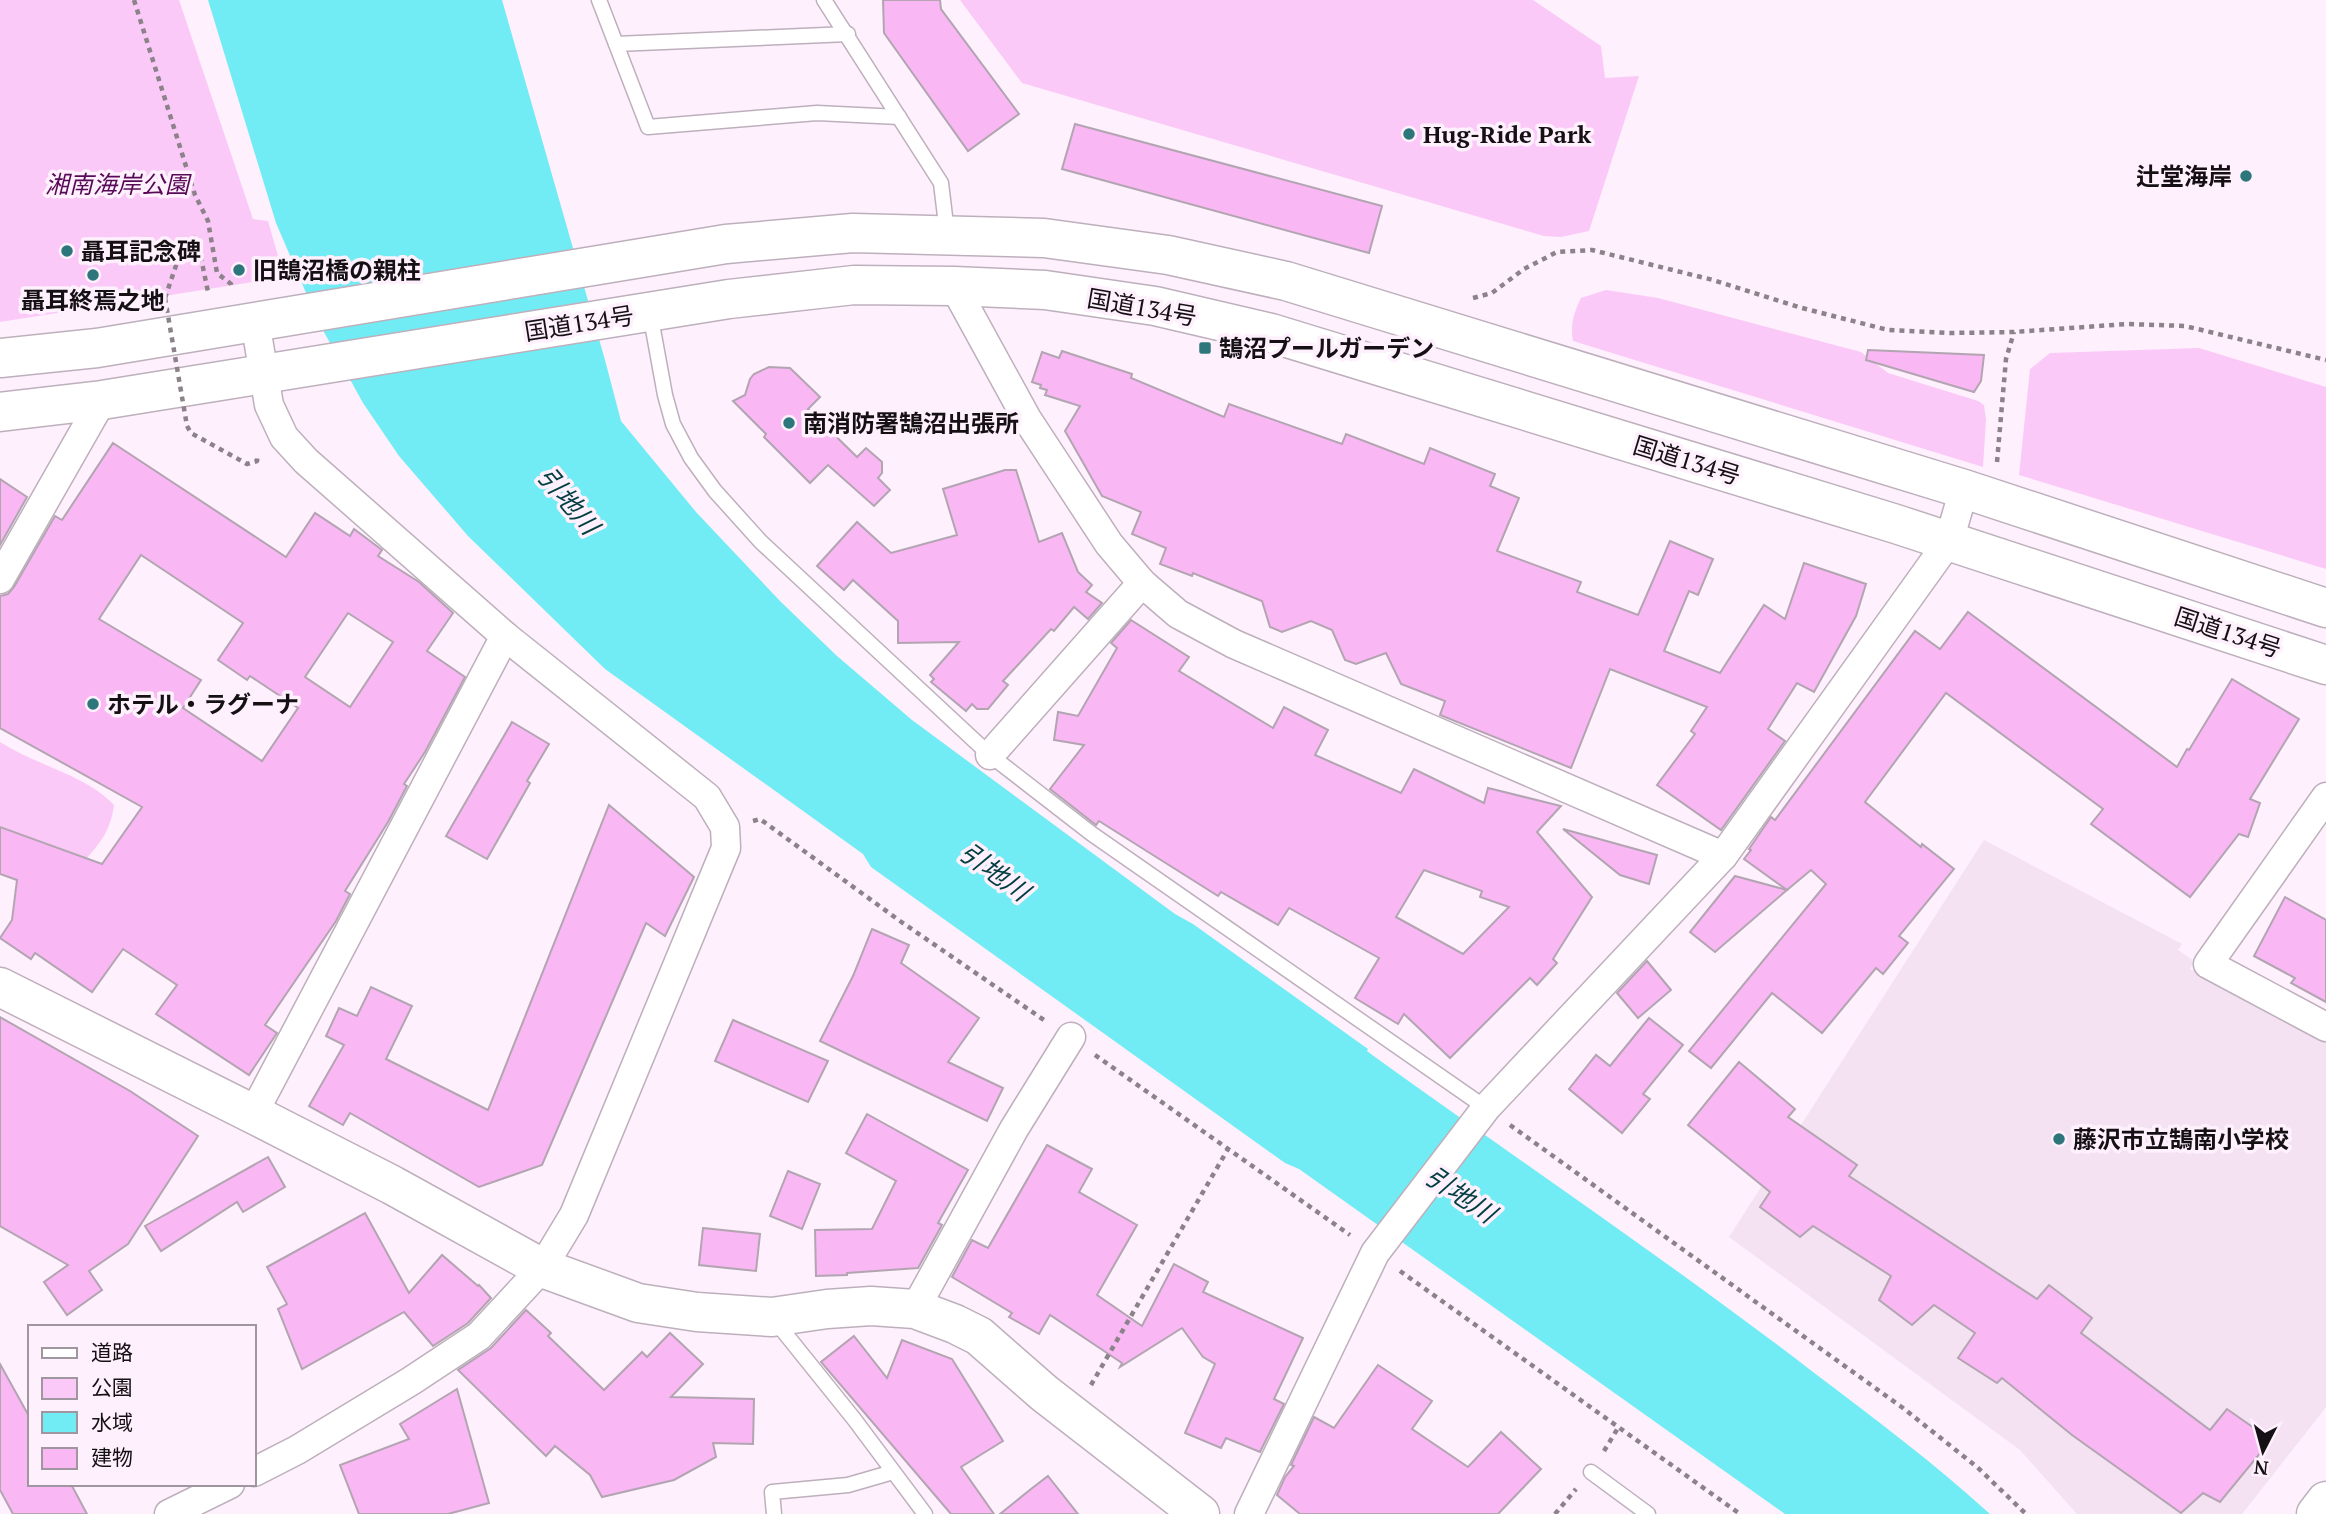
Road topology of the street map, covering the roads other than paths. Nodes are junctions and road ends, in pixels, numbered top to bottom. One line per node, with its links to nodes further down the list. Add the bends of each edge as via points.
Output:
1 (599, 0): 4 (lane)
2 (824, 0): 3 (lane)
3 (848, 34): 4 (lane); 5 (lane)
4 (616, 44): 5 (lane, via 648,127 817,113)
5 (899, 117): 6 (lane, via 941,183)
6 (947, 234): 8 (main road, via 853,233 726,244 293,315); 14 (main road, via 1044,237 1168,255 1286,281)
7 (954, 286): 9 (main road, 国道134号, via 854,285); 15 (main road, 国道134号, via 1073,294 1155,306 1271,332); 17 (street, via 1027,419 1109,544)
8 (244, 309): 10 (main road, via 97,348); 11 (street)
9 (650, 312): 11 (main road, 国道134号); 21 (lane, via 673,424 715,491 761,542)
10 (0, 358)
11 (264, 374): 12 (main road, 国道134号); 19 (street, via 275,421 306,461)
12 (102, 400): 13 (main road, 国道134号); 16 (street)
13 (0, 412)
14 (1977, 493): 15 (street); 18 (main road)
15 (1948, 541): 20 (main road, 国道134号); 23 (street)
16 (0, 579)
17 (1142, 583): 21 (street); 23 (street, via 1178,614 1234,644)
18 (2326, 608)
19 (505, 636): 27 (street); 29 (street, via 707,797 725,827 726,848 579,1202)
20 (2326, 664)
21 (990, 755): 28 (lane, via 1091,834)
22 (2326, 797): 25 (street, via 2207,964)
23 (1723, 856): 28 (street)
24 (0, 987): 27 (main road)
25 (2326, 1027)
26 (1071, 1038): 30 (street, via 1014,1129)
27 (253, 1114): 29 (main road)
28 (1481, 1114): 41 (street, via 1381,1246)
29 (542, 1268): 31 (main road, via 638,1303); 32 (street, via 479,1336)
30 (915, 1309): 31 (main road, via 871,1306); 40 (main road, via 979,1336 1044,1393)
31 (772, 1317): 33 (lane)
32 (256, 1471)
33 (893, 1472): 38 (lane, via 848,1485 772,1492); 39 (lane)
34 (1591, 1472): 42 (lane)
35 (226, 1486): 37 (street)
36 (2326, 1501): 43 (main road)
37 (169, 1514)
38 (774, 1514)
39 (925, 1514)
40 (1200, 1514)
41 (1249, 1514)
42 (1648, 1514)
43 (2316, 1514)

